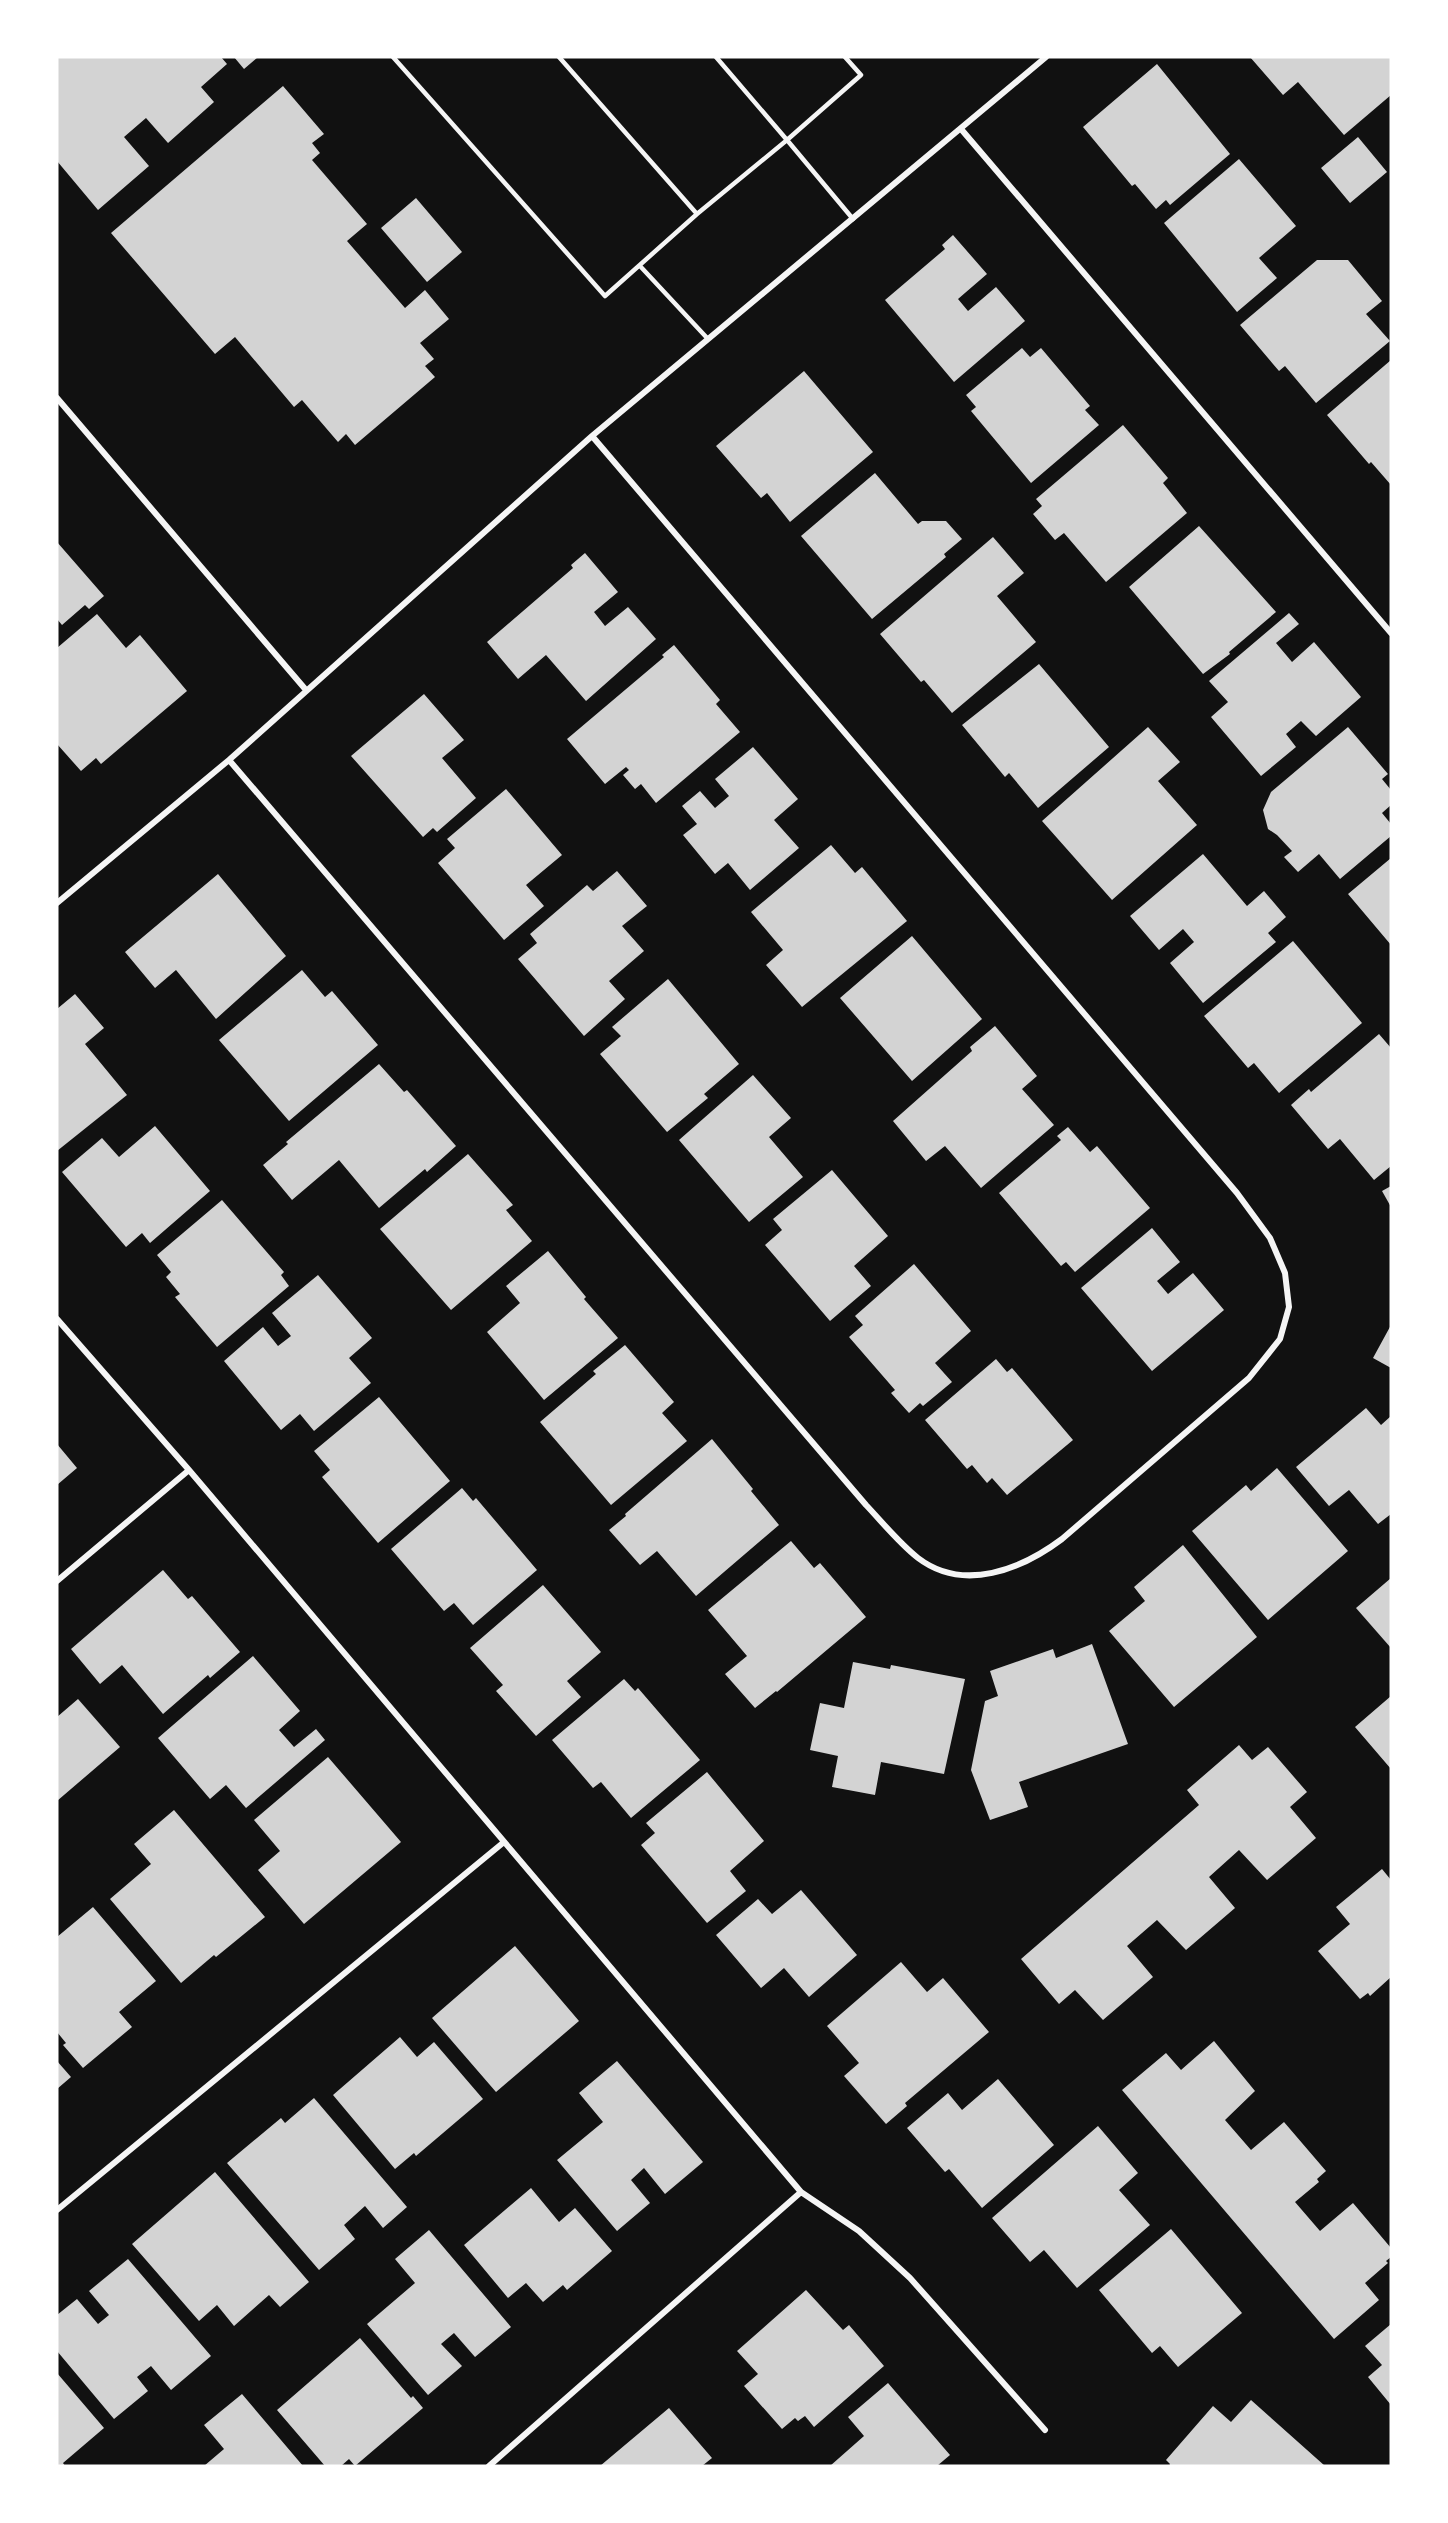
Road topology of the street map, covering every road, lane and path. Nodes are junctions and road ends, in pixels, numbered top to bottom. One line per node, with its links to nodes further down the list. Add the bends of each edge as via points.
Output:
1 (393, 57): 10 (lane, via 605,296)
2 (559, 57): 8 (lane)
3 (716, 57): 7 (lane)
4 (845, 57): 7 (lane, via 861,75)
5 (1046, 57): 6 (street)
6 (961, 129): 9 (street); 14 (street)
7 (786, 140): 8 (lane); 9 (lane)
8 (697, 214): 10 (lane)
9 (854, 219): 11 (street)
10 (640, 266): 11 (lane)
11 (708, 339): 13 (street)
12 (57, 398): 15 (street)
13 (592, 435): 15 (street); 16 (street, via 1237,1193 1270,1238 1285,1273 1289,1307 1280,1339 1250,1378 1038,1557 993,1574 967,1575 944,1571 919,1559 866,1505)
14 (1391, 633)
15 (306, 690): 16 (street)
16 (229, 760): 17 (street)
17 (57, 903)
18 (57, 1319): 19 (street)
19 (189, 1470): 20 (street); 21 (street)
20 (57, 1581)
21 (504, 1842): 22 (street); 23 (street)
22 (801, 2192): 24 (street, via 858,2231 910,2278); 25 (street)
23 (57, 2211)
24 (1045, 2430)
25 (489, 2466)

